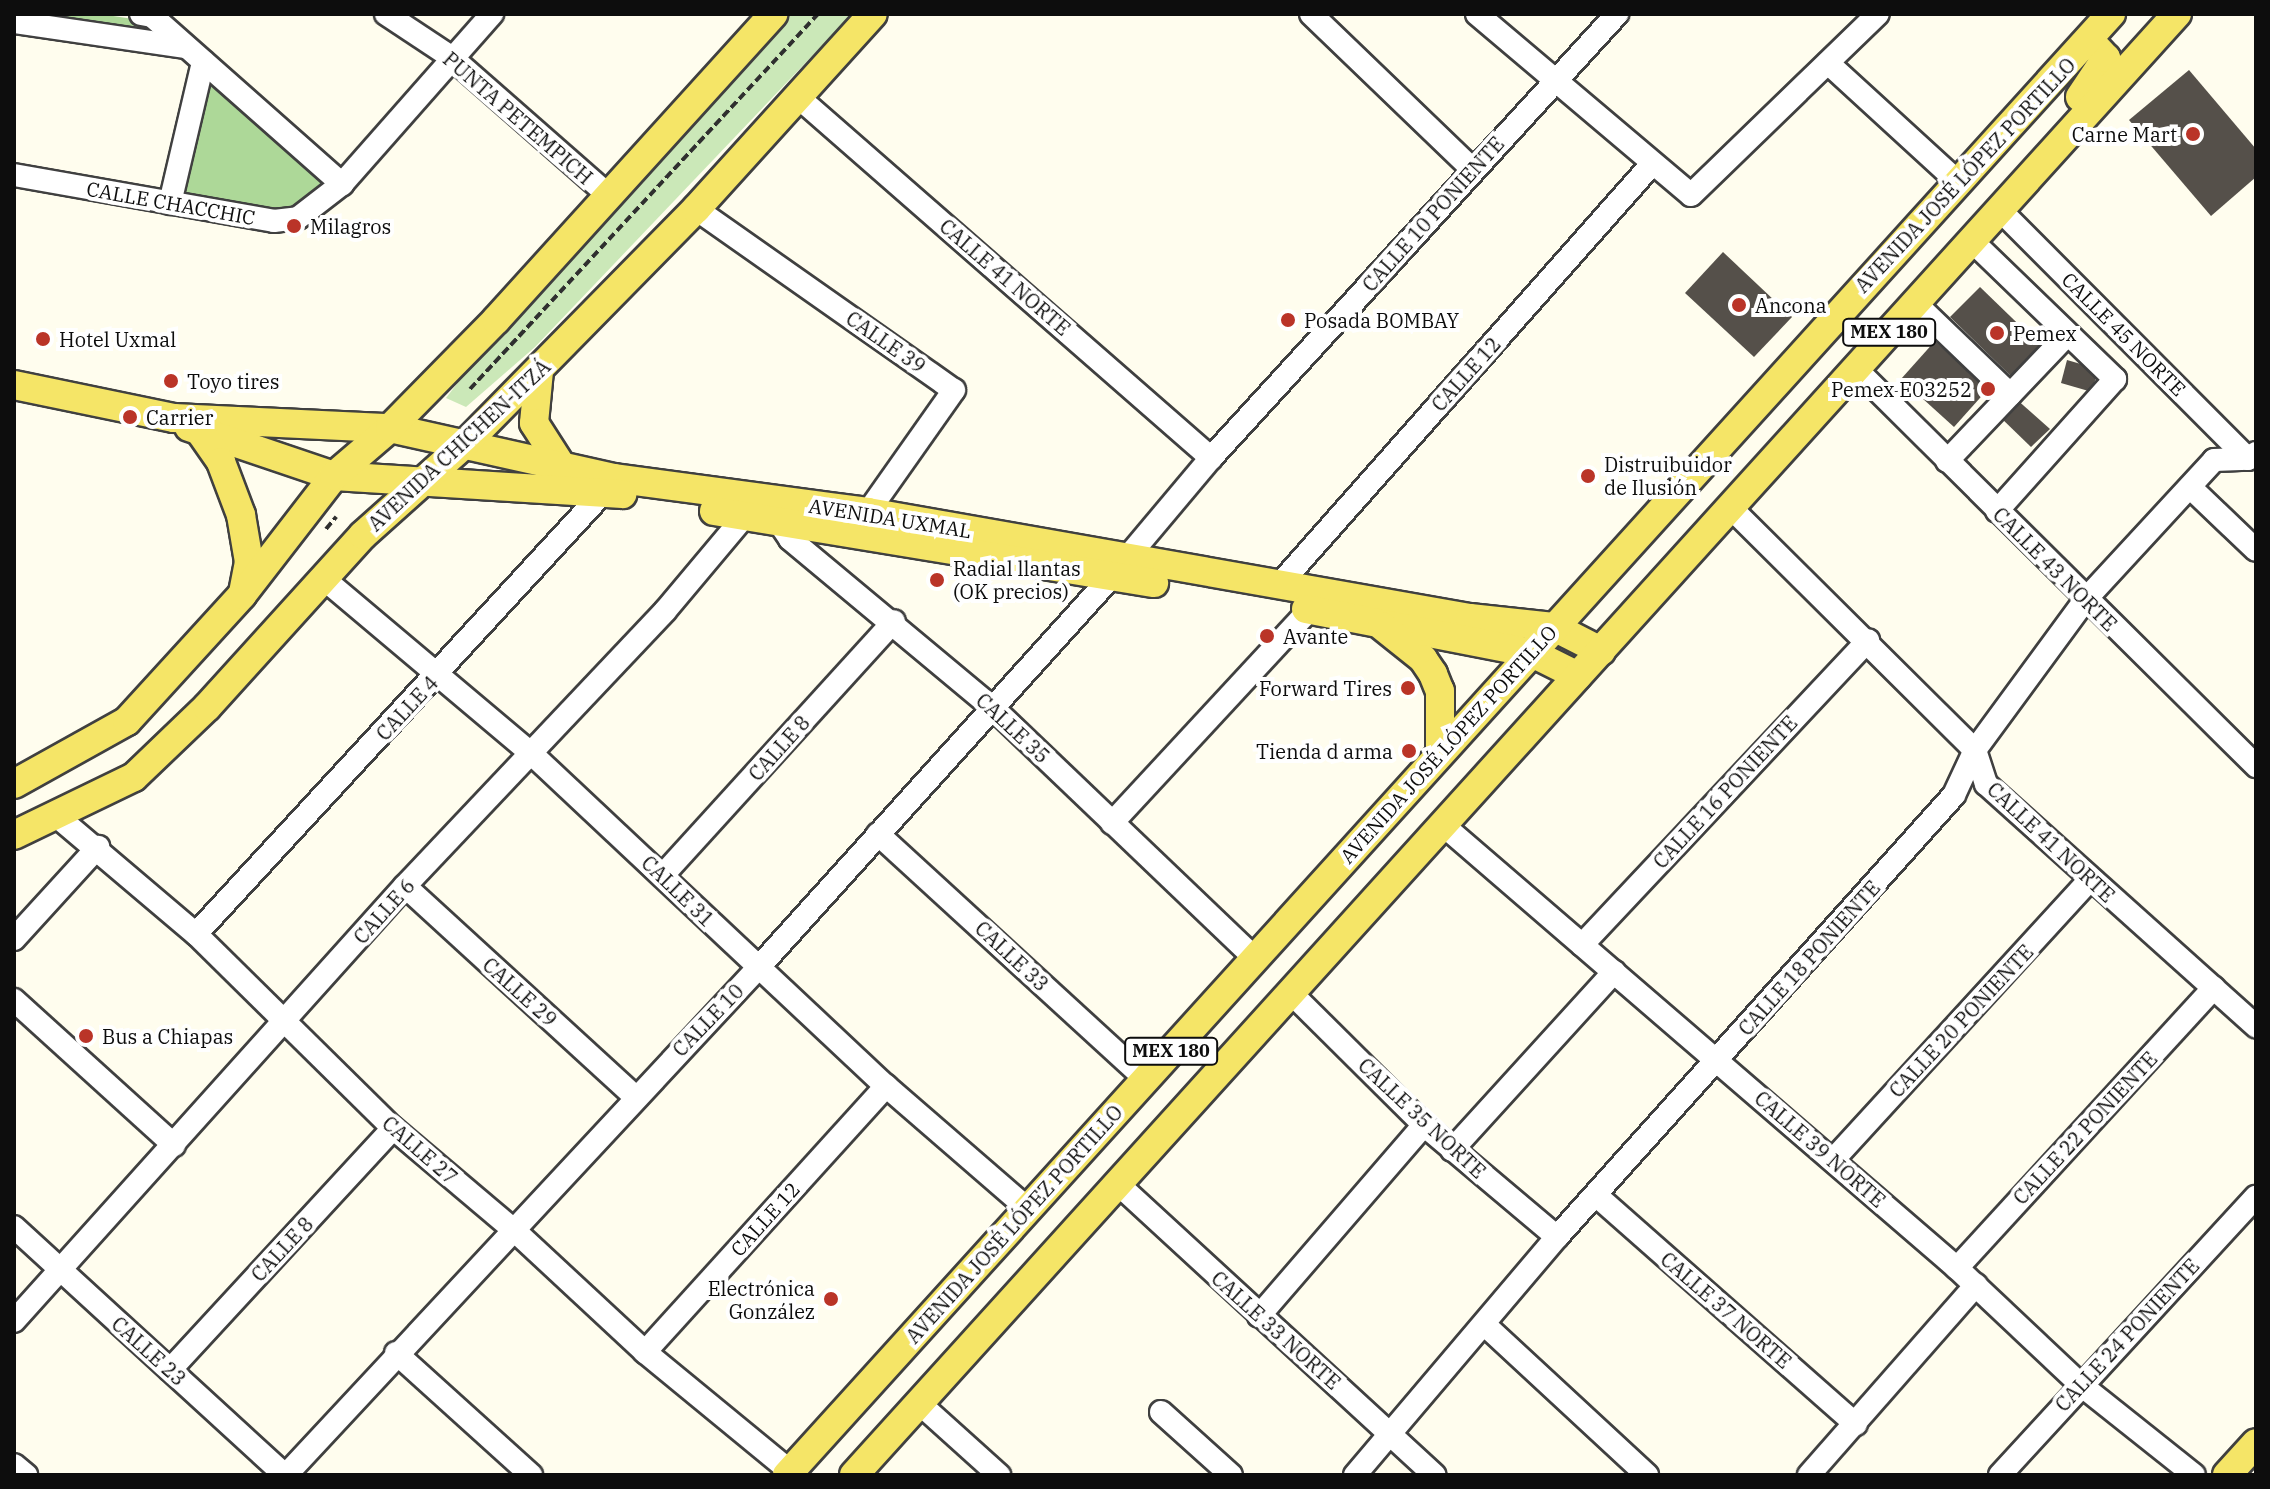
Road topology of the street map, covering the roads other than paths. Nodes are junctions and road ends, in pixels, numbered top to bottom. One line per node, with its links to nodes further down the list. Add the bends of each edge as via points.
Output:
1 (141, 14): 14 (street, via 152,16)
2 (492, 14): 15 (street, CALLE CHACCHIC)
3 (773, 14): 25 (main road)
4 (873, 14): 19 (main road, AVENIDA CHICHEN-ITZÁ)
5 (1311, 14): 21 (street)
6 (1477, 14): 18 (street)
7 (1617, 14): 18 (street, CALLE 10 PONIENTE)
8 (1878, 14): 17 (street)
9 (2111, 14): 13 (main road, AVENIDA JOSÉ LÓPEZ PORTILLO / MEX 180)
10 (2177, 14): 26 (main road, MEX 180)
11 (392, 17): 15 (street, PUNTA PETEMPICH)
12 (14, 22): 14 (street)
13 (2089, 40): 23 (main road, AVENIDA JOSÉ LÓPEZ PORTILLO / MEX 180); 26 (main road, via 2102,49 2103,67)
14 (185, 47): 16 (street)
15 (451, 57): 24 (street, CALLE CHACCHIC); 25 (street, PUNTA PETEMPICH)
16 (203, 62): 24 (street); 27 (street)
17 (1828, 63): 20 (street, via 1691,195); 23 (street)
18 (1553, 82): 20 (street); 21 (street, CALLE 10 PONIENTE)
19 (798, 97): 28 (main road, AVENIDA CHICHEN-ITZÁ); 41 (street, CALLE 41 NORTE)
20 (1652, 164): 56 (street, CALLE 12)
21 (1473, 170): 41 (street, CALLE 10 PONIENTE)
22 (14, 175): 27 (street, CALLE CHACCHIC)
23 (1957, 181): 62 (main road, AVENIDA JOSÉ LÓPEZ PORTILLO / MEX 180)
24 (342, 184): 27 (street, CALLE CHACCHIC, via 298,218 274,221)
25 (609, 196): 37 (main road)
26 (2009, 200): 29 (main road, MEX 180); 40 (street, CALLE 45 NORTE)
27 (170, 203)
28 (696, 209): 33 (main road, AVENIDA CHICHEN-ITZÁ); 52 (street, CALLE 39, via 954,390)
29 (1972, 241): 30 (main road, MEX 180); 31 (street)
30 (1915, 303): 32 (main road, MEX 180); 35 (street)
31 (2066, 336): 35 (street); 50 (street, via 2115,379)
32 (1856, 369): 42 (street, CALLE 43 NORTE); 49 (main road, MEX 180)
33 (539, 371): 39 (main road, AVENIDA CHICHEN-ITZÁ); 43 (main road, via 534,423)
34 (14, 385): 36 (main road, AVENIDA UXMAL)
35 (2010, 394): 42 (street)
36 (174, 418): 37 (main road, AVENIDA UXMAL); 38 (main road, AVENIDA UXMAL)
37 (390, 428): 39 (main road, AVENIDA UXMAL); 44 (main road)
38 (201, 433): 44 (main road, AVENIDA UXMAL); 57 (main road, via 221,462 241,515 249,562)
39 (467, 442): 43 (main road, AVENIDA UXMAL); 45 (main road, AVENIDA CHICHEN-ITZÁ)
40 (2252, 456): 47 (street, CALLE 18 PONIENTE, via 2214,460)
41 (1211, 458): 54 (street, CALLE 10 PONIENTE)
42 (1947, 461): 50 (street, CALLE 43 NORTE)
43 (559, 462): 46 (main road, AVENIDA UXMAL)
44 (334, 476): 45 (main road, AVENIDA UXMAL); 57 (main road)
45 (428, 479): 46 (main road, AVENIDA UXMAL); 55 (main road, AVENIDA CHICHEN-ITZÁ, via 363,535)
46 (610, 484): 48 (main road, AVENIDA UXMAL); 66 (street, CALLE 4)
47 (2190, 487): 53 (street); 58 (street, CALLE 18 PONIENTE)
48 (746, 507): 51 (main road, AVENIDA UXMAL); 71 (street, CALLE 6)
49 (1731, 508): 63 (street, CALLE 41 NORTE); 64 (main road, MEX 180)
50 (1997, 511): 58 (street, CALLE 43 NORTE)
51 (783, 512): 52 (main road, AVENIDA UXMAL); 54 (main road, AVENIDA UXMAL); 60 (street, CALLE 35, via 790,539)
52 (868, 512): 54 (main road, AVENIDA UXMAL)
53 (2256, 550)
54 (1117, 568): 56 (main road, AVENIDA UXMAL); 59 (main road, AVENIDA UXMAL); 68 (street, CALLE 10)
55 (324, 579): 66 (street, CALLE 31); 74 (main road, AVENIDA CHICHEN-ITZÁ, via 207,707 134,777)
56 (1280, 584): 59 (main road, AVENIDA UXMAL)
57 (242, 595): 73 (main road, via 127,721)
58 (2085, 600): 69 (street, CALLE 18 PONIENTE); 72 (street, CALLE 43 NORTE)
59 (1318, 601): 61 (main road, AVENIDA UXMAL); 62 (main road, AVENIDA UXMAL); 75 (street)
60 (894, 621): 68 (street, CALLE 35); 80 (street, CALLE 8)
61 (1375, 621): 65 (main road, AVENIDA UXMAL, via 1466,644); 70 (main road, via 1423,659 1433,674 1440,691)
62 (1554, 627): 64 (main road, AVENIDA UXMAL); 65 (main road, AVENIDA JOSÉ LÓPEZ PORTILLO / MEX 180)
63 (1868, 640): 69 (street, CALLE 41 NORTE); 85 (street, CALLE 16 PONIENTE)
64 (1601, 651): 67 (main road, MEX 180)
65 (1532, 653): 67 (main road, AVENIDA UXMAL); 70 (main road, AVENIDA JOSÉ LÓPEZ PORTILLO / MEX 180)
66 (440, 673): 71 (street, CALLE 31); 83 (street, CALLE 4)
67 (1578, 676): 76 (main road, MEX 180)
68 (993, 708): 75 (street, CALLE 35); 77 (street, CALLE 10)
69 (1975, 750): 81 (street, CALLE 41 NORTE, via 1986,784); 94 (street, CALLE 18 PONIENTE, via 1954,795)
70 (1440, 753): 86 (main road, AVENIDA JOSÉ LÓPEZ PORTILLO / MEX 180)
71 (533, 755): 80 (street, CALLE 31); 82 (street, CALLE 6)
72 (2256, 766)
73 (14, 784)
74 (59, 818): 78 (main road, AVENIDA CHICHEN-ITZÁ); 79 (street, CALLE 27)
75 (1112, 823): 86 (street, CALLE 35)
76 (1443, 825): 85 (street, CALLE 39 NORTE); 90 (main road, MEX 180)
77 (878, 834): 87 (street, CALLE 10); 95 (street, CALLE 33)
78 (14, 835)
79 (98, 847): 83 (street, CALLE 27); 84 (street)
80 (663, 875): 87 (street, CALLE 31)
81 (2089, 881): 89 (street, CALLE 41 NORTE); 102 (street, CALLE 20 PONIENTE)
82 (405, 886): 92 (street, CALLE 6); 97 (street, CALLE 29)
83 (196, 934): 92 (street, CALLE 27)
84 (14, 939)
85 (1582, 945): 88 (street, CALLE 39 NORTE)
86 (1255, 958): 95 (main road, AVENIDA JOSÉ LÓPEZ PORTILLO / MEX 180)
87 (759, 967): 96 (street, CALLE 31); 97 (street, CALLE 10)
88 (1614, 972): 94 (street, CALLE 39 NORTE); 101 (street)
89 (2214, 988): 93 (street, CALLE 41 NORTE); 110 (street, CALLE 22 PONIENTE)
90 (1291, 993): 98 (street, CALLE 35 NORTE); 103 (main road, MEX 180)
91 (14, 1000): 100 (street)
92 (285, 1024): 99 (street, CALLE 27); 100 (street, CALLE 6)
93 (2256, 1026)
94 (1718, 1060): 102 (street, CALLE 39 NORTE); 104 (street, CALLE 18 PONIENTE)
95 (1145, 1079): 106 (main road, AVENIDA JOSÉ LÓPEZ PORTILLO / MEX 180)
96 (886, 1086): 106 (street, CALLE 31); 116 (street, CALLE 12)
97 (635, 1097): 108 (street, CALLE 10)
98 (1424, 1125): 101 (street, CALLE 35 NORTE); 113 (street)
99 (393, 1128): 108 (street, CALLE 27); 118 (street, CALLE 8)
100 (174, 1145): 111 (street, CALLE 6)
101 (1452, 1150): 109 (street, CALLE 35 NORTE)
102 (1833, 1160): 110 (street, CALLE 39 NORTE)
103 (1118, 1184): 113 (street, CALLE 33 NORTE); 120 (main road, MEX 180)
104 (1597, 1196): 109 (street, CALLE 18 PONIENTE); 122 (street, CALLE 37 NORTE)
105 (2256, 1197): 119 (street, CALLE 24 PONIENTE)
106 (1028, 1209): 126 (main road, AVENIDA JOSÉ LÓPEZ PORTILLO / MEX 180)
107 (14, 1227): 111 (street, CALLE 23)
108 (515, 1231): 116 (street, CALLE 27); 117 (street, CALLE 10)
109 (1557, 1237): 115 (street, CALLE 18 PONIENTE)
110 (1957, 1268): 112 (street, CALLE 39 NORTE)
111 (61, 1271): 114 (street, CALLE 6); 118 (street, CALLE 23)
112 (1976, 1285): 119 (street, CALLE 39 NORTE); 122 (street)
113 (1259, 1316): 123 (street, CALLE 33 NORTE)
114 (14, 1321)
115 (1485, 1325): 123 (street, CALLE 18 PONIENTE); 135 (street)
116 (645, 1352): 126 (street, CALLE 27)
117 (396, 1353): 128 (street, CALLE 10); 129 (street)
118 (170, 1370): 128 (street, CALLE 23)
119 (2081, 1385): 137 (street, CALLE 24 PONIENTE); 138 (street, CALLE 39 NORTE)
120 (919, 1403): 130 (main road, MEX 180); 131 (street)
121 (1161, 1412): 132 (street)
122 (1856, 1424): 136 (street)
123 (1390, 1434): 133 (street, CALLE 18 PONIENTE); 134 (street, CALLE 33 NORTE)
124 (2256, 1443): 139 (main road)
125 (14, 1465): 127 (street)
126 (789, 1473)
127 (26, 1475)
128 (285, 1475)
129 (531, 1475)
130 (854, 1475)
131 (999, 1475)
132 (1231, 1475)
133 (1355, 1475)
134 (1435, 1475)
135 (1647, 1475)
136 (1809, 1475)
137 (2000, 1475)
138 (2194, 1475)
139 (2227, 1475)

